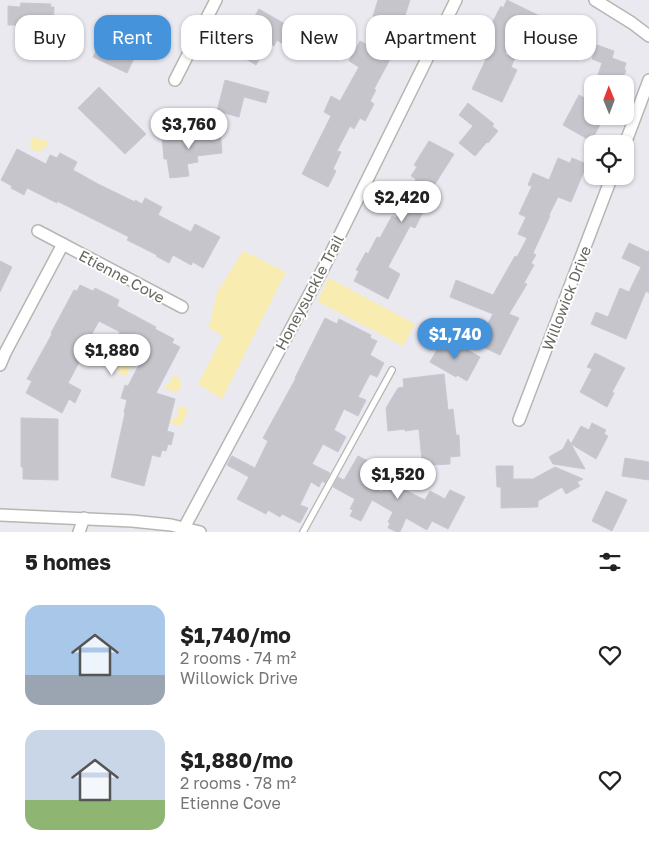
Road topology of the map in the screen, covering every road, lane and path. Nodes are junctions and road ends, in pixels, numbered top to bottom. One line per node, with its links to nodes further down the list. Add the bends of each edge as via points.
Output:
1 (216, 0): 5 (street)
2 (456, 0): 17 (street, Honeysuckle Trail, via 324,267)
3 (595, 0): 4 (street)
4 (649, 36)
5 (175, 80)
6 (649, 80): 7 (street)
7 (628, 135)
8 (609, 185): 14 (street, Willowick Drive)
9 (38, 231): 10 (street, Etienne Cove)
10 (63, 244): 11 (street, Etienne Cove); 12 (street, Etienne Cove)
11 (182, 307)
12 (0, 365)
13 (392, 370): 20 (lane)
14 (520, 420)
15 (0, 515): 16 (street)
16 (84, 518): 17 (street); 18 (street)
17 (184, 528): 19 (street)
18 (79, 532)
19 (200, 532)
20 (303, 532)

